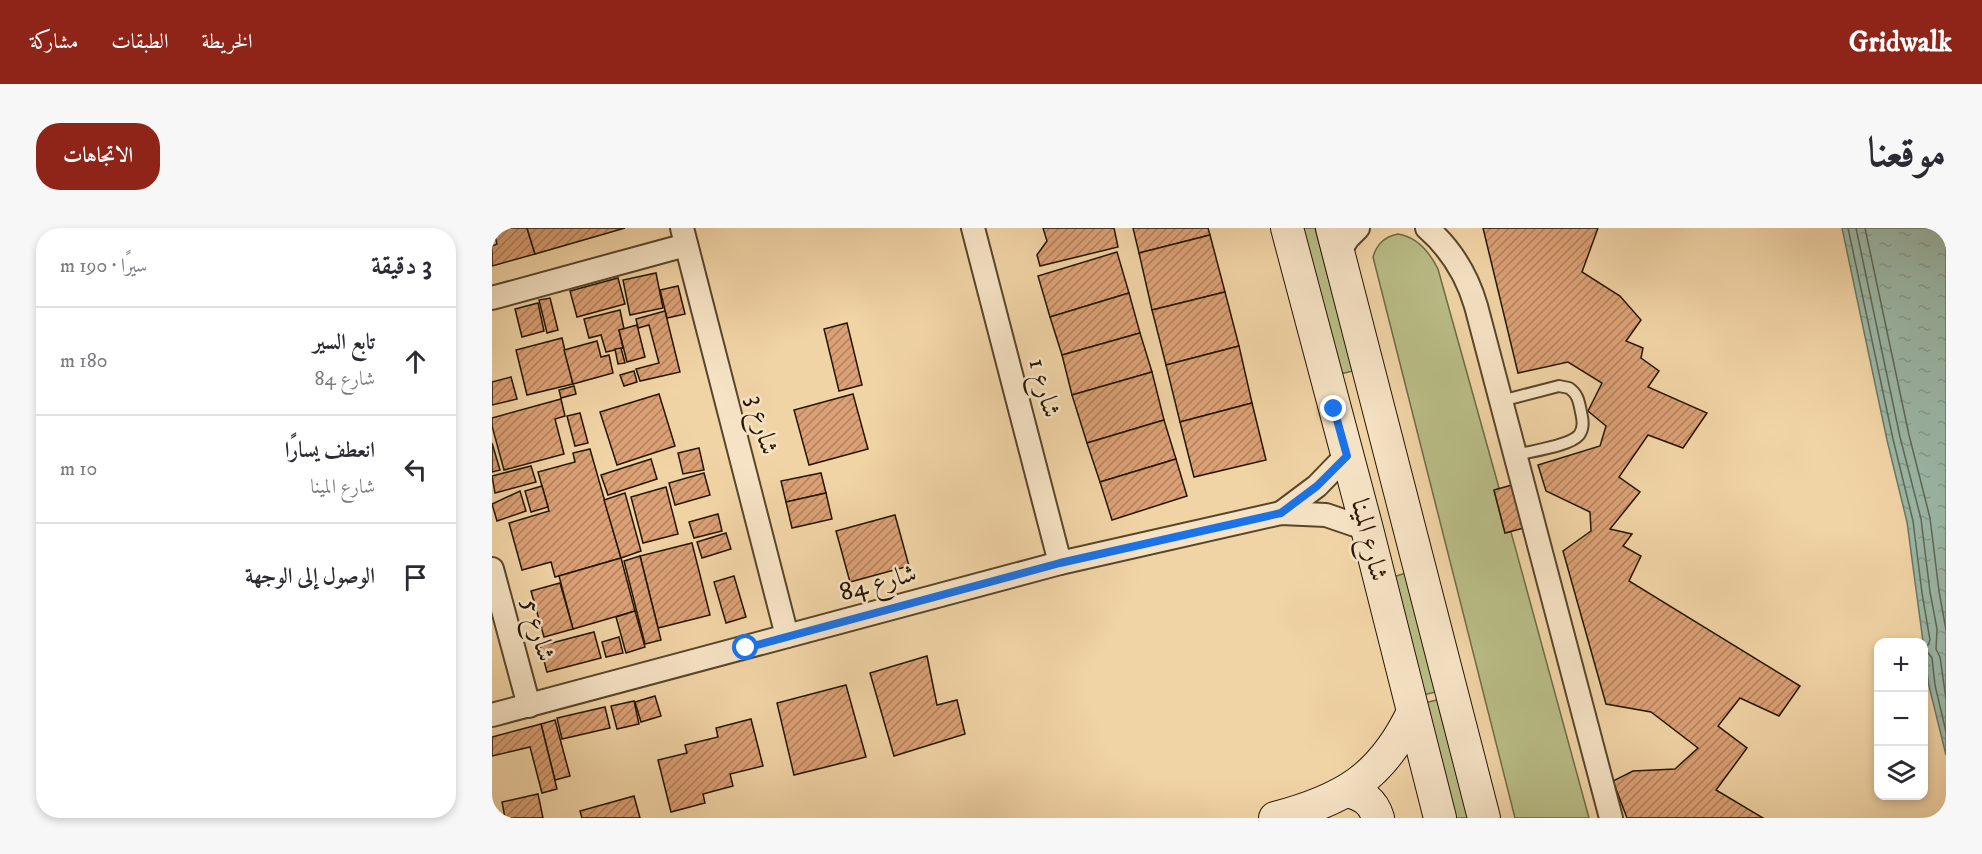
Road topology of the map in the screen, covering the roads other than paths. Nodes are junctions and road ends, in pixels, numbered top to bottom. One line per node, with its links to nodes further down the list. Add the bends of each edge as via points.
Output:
1 (973, 228): 15 (street, شارع 1)
2 (1287, 228): 9 (main road, شارع المينا)
3 (1358, 228): 6 (street)
4 (1427, 228): 8 (street, via 1449,252 1469,284)
5 (684, 237): 7 (street); 17 (street, شارع 3)
6 (1335, 240): 12 (main road, شارع المينا)
7 (492, 298)
8 (1501, 401): 10 (street); 10 (lane, via 1558,386 1569,388 1579,400 1583,428 1577,438)
9 (1334, 409): 11 (main road, شارع المينا); 12 (main road, via 1349,406 1359,415 1380,487)
10 (1516, 455): 26 (street)
11 (1347, 456): 13 (street, شارع 84, via 1317,486); 14 (main road, شارع المينا)
12 (1405, 512): 25 (main road, شارع المينا)
13 (1281, 513): 14 (street, شارع 84, via 1326,515); 15 (street, شارع 84)
14 (1367, 529): 19 (main road, شارع المينا)
15 (1060, 563): 17 (street, شارع 84)
16 (492, 569): 18 (street, شارع 5)
17 (787, 636): 18 (street, شارع 84)
18 (529, 706): 20 (street, شارع 84)
19 (1412, 714): 21 (main road, via 1379,765); 24 (main road, شارع المينا)
20 (492, 715)
21 (1347, 791): 22 (main road, via 1321,805); 23 (main road, via 1367,799)
22 (1275, 818)
23 (1378, 818)
24 (1440, 818)
25 (1484, 818)
26 (1611, 818)

